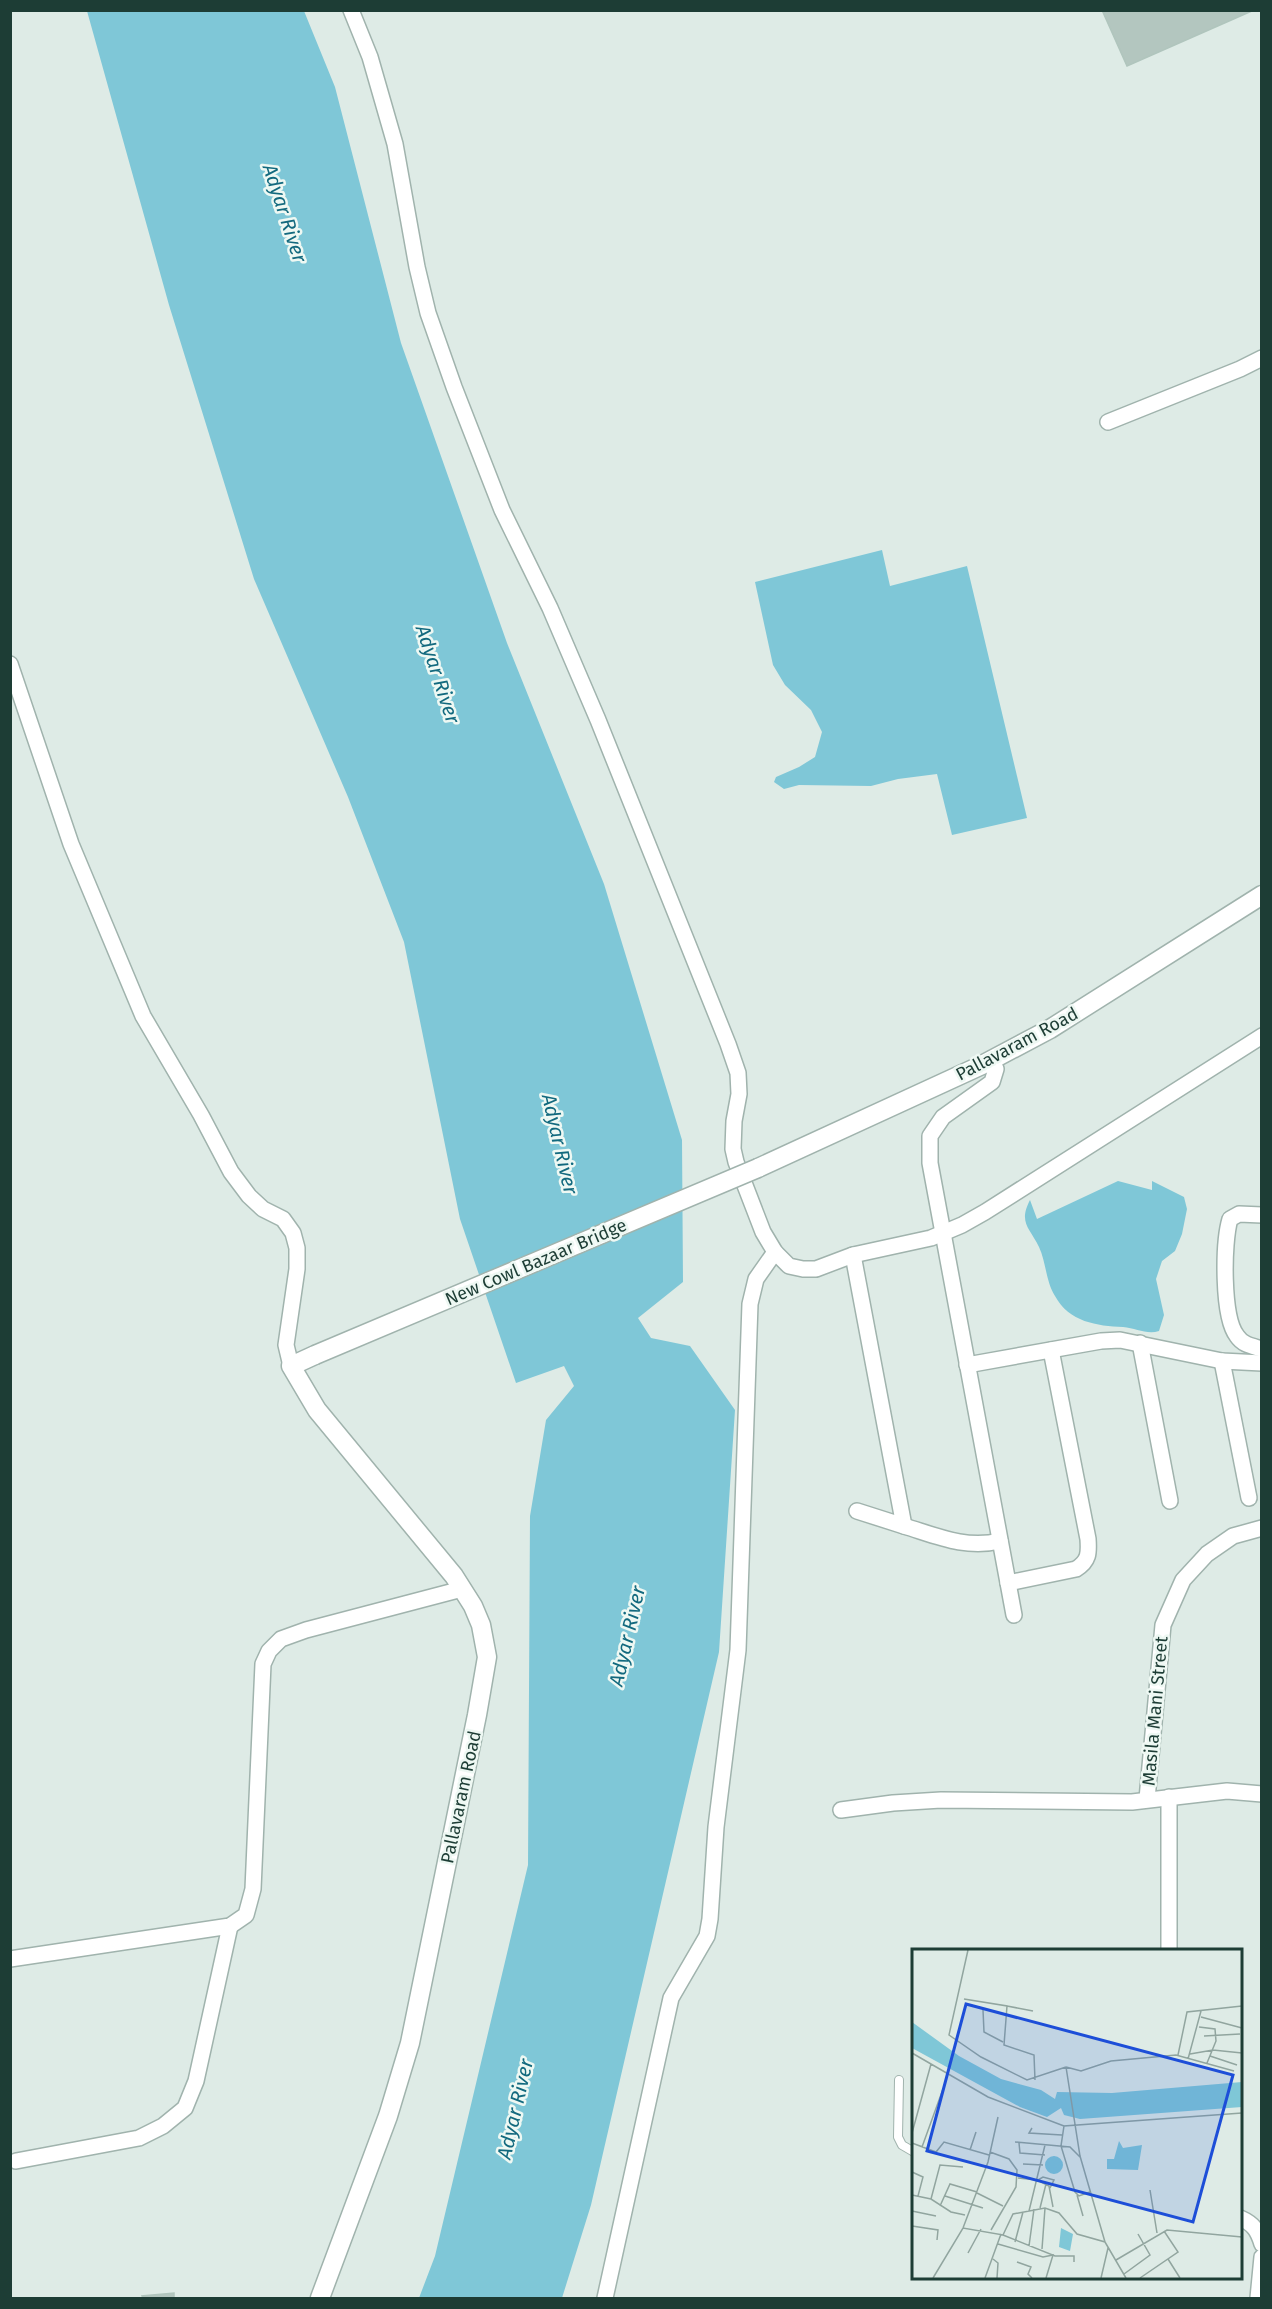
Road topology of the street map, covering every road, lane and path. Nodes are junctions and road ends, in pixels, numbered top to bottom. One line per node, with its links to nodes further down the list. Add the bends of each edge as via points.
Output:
1 (351, 10): 11 (street, via 370,57 395,144 428,313 501,510 550,608 603,731 728,1044 738,1072 735,1162)
2 (1262, 358): 3 (street)
3 (1108, 422)
4 (10, 664): 19 (street, via 70,844 143,1016 231,1172 249,1196 283,1219 293,1233 297,1269 286,1345)
5 (1259, 902): 7 (street, Pallavaram Road)
6 (1262, 1036): 10 (street, via 985,1212)
7 (992, 1060): 8 (street, Pallavaram Road); 10 (street, via 996,1069 992,1082 943,1117 930,1136 930,1163)
8 (758, 1168): 19 (street, New Cowl Bazaar Bridge, bridge)
9 (1262, 1215): 14 (street, via 1239,1214 1230,1219 1225,1285 1228,1315 1236,1335 1246,1344)
10 (943, 1234): 12 (street); 18 (street)
11 (775, 1252): 12 (street, via 789,1266 803,1269 816,1269); 43 (street, via 756,1279 750,1304 740,1631 707,1936 671,1998)
12 (853, 1255): 23 (street)
13 (1140, 1343): 15 (street, via 1101,1341); 16 (street); 21 (street)
14 (1262, 1349)
15 (1051, 1350): 18 (street); 26 (street, via 1089,1555 1085,1564 1076,1569)
16 (1222, 1361): 17 (street); 20 (street)
17 (1262, 1363)
18 (967, 1365): 25 (street)
19 (291, 1366): 27 (street, Pallavaram Road, via 317,1410)
20 (1249, 1498)
21 (1170, 1501)
22 (857, 1511): 23 (street)
23 (904, 1526): 25 (street, via 965,1544)
24 (1262, 1528): 31 (street, Masila Mani Street, via 1233,1536 1207,1554 1183,1580 1163,1624)
25 (1000, 1541): 26 (street)
26 (1008, 1583): 28 (street)
27 (462, 1589): 33 (street, via 306,1630 281,1639 269,1651 263,1664 253,1889 246,1915); 42 (street, Pallavaram Road, via 481,1625 487,1657 477,1715 403,2069)
28 (1014, 1615)
29 (1262, 1794): 30 (street, via 1227,1791)
30 (1169, 1797): 31 (street); 34 (street)
31 (1147, 1800): 32 (street, via 942,1800)
32 (841, 1810)
33 (230, 1926): 35 (street); 38 (street, via 196,2081 185,2108 163,2126 139,2138)
34 (1169, 1949)
35 (10, 1959)
36 (899, 2080): 37 (lane, via 898,2137)
37 (912, 2151)
38 (16, 2161)
39 (1242, 2219): 40 (street, via 1258,2232)
40 (1262, 2244)
41 (1262, 2257): 44 (street)
42 (320, 2298)
43 (605, 2298)
44 (1258, 2298)

